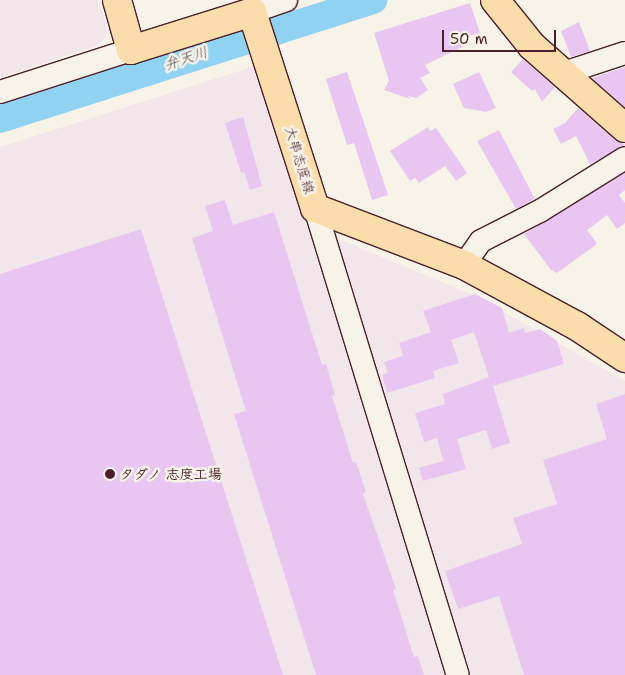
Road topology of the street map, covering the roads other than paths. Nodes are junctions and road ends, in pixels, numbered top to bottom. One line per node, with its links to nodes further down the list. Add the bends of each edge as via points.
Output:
1 (116, 0): 5 (main road)
2 (286, 0): 4 (street)
3 (495, 0): 7 (main road, via 532,46)
4 (255, 20): 5 (main road); 11 (main road, 大串志度線)
5 (131, 50): 8 (street)
6 (625, 53): 7 (street)
7 (564, 73): 9 (main road)
8 (0, 92)
9 (625, 128)
10 (625, 158): 12 (street, via 540,211 481,241)
11 (315, 208): 12 (main road, 大串志度線); 14 (street)
12 (464, 266): 13 (main road, 大串志度線, via 578,326)
13 (625, 358)
14 (458, 675)

